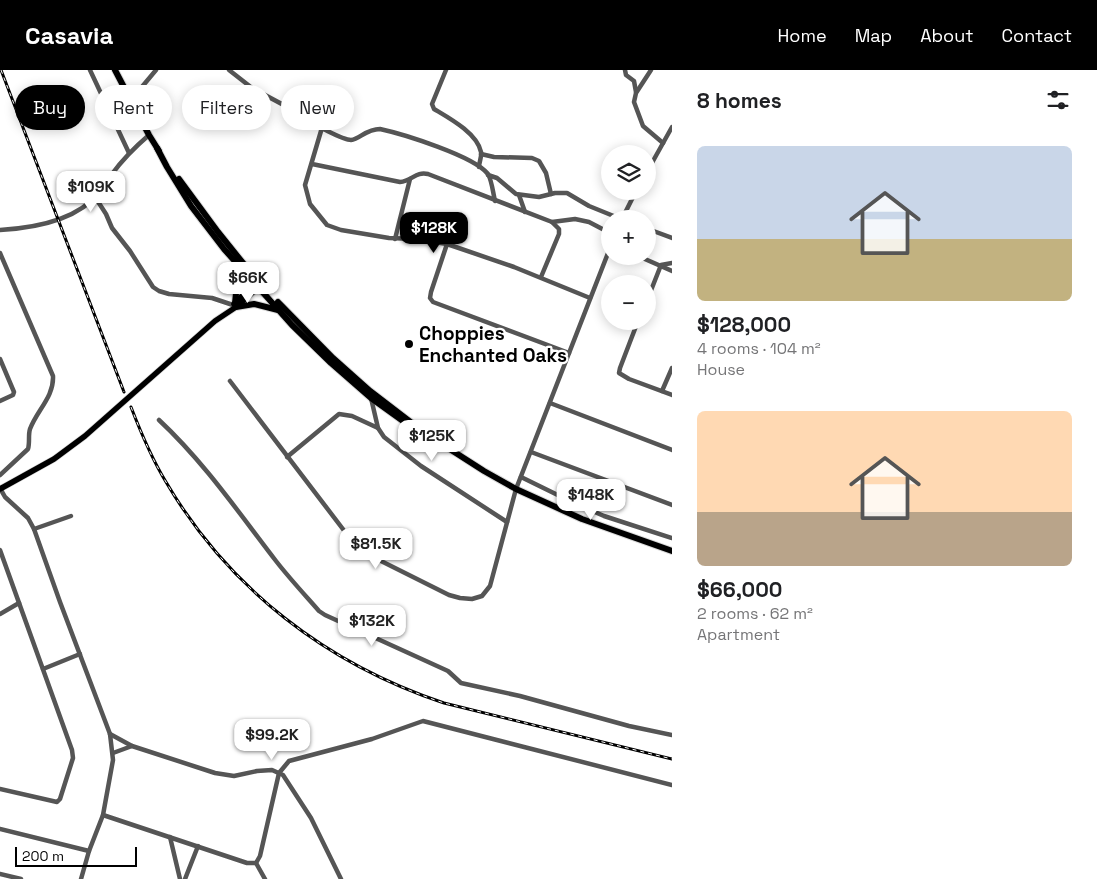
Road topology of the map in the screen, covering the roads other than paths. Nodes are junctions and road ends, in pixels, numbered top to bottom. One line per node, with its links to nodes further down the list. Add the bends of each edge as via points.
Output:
1 (90, 70): 19 (street)
2 (115, 70): 8 (highway)
3 (156, 70): 9 (street)
4 (229, 70): 11 (street, via 252,88)
5 (446, 70): 20 (street, via 432,101 433,107 461,126)
6 (625, 70): 10 (street, via 634,81)
7 (650, 70): 10 (street)
8 (123, 85)
9 (144, 85)
10 (636, 93): 17 (street, via 634,102 640,120 646,130)
11 (281, 103)
12 (672, 127): 17 (street)
13 (146, 130): 16 (highway)
14 (320, 130): 22 (street)
15 (325, 130): 23 (street, via 347,140 372,129 387,130 452,153)
16 (149, 135): 18 (highway); 19 (street)
17 (663, 143): 21 (street)
18 (157, 148): 40 (highway, via 192,206); 48 (highway)
19 (129, 153): 28 (street)
20 (481, 154): 23 (street); 26 (street, via 532,158 539,162 546,173)
21 (656, 156)
22 (312, 164): 25 (street, via 400,182); 37 (street, via 306,179 306,194 323,222 341,230)
23 (479, 167): 24 (street)
24 (488, 175): 27 (street, via 498,178); 29 (street)
25 (410, 180): 29 (street, via 416,174 428,174); 37 (street)
26 (551, 194): 27 (street, via 539,197); 30 (street, via 568,193)
27 (519, 195): 31 (street)
28 (95, 197): 34 (street, via 76,211 52,221); 50 (street, via 112,228 153,287 169,294 212,298)
29 (495, 201): 31 (street)
30 (601, 211)
31 (525, 212): 32 (street)
32 (552, 222): 33 (street, via 575,219); 46 (street, via 559,229 559,234)
33 (601, 228)
34 (0, 230)
35 (656, 232): 36 (street)
36 (672, 238)
37 (395, 239): 38 (street, via 417,238)
38 (447, 244): 46 (street); 53 (street, via 431,292 433,302)
39 (0, 253): 67 (street, via 53,376 50,393 30,430 28,449)
40 (236, 262): 48 (highway); 50 (highway)
41 (656, 263): 44 (street)
42 (672, 263): 44 (street)
43 (603, 265): 49 (street)
44 (661, 265): 45 (street); 47 (street)
45 (672, 270)
46 (541, 277): 49 (street)
47 (656, 278)
48 (258, 284): 50 (main road); 51 (highway); 58 (highway)
49 (590, 298): 53 (street)
50 (234, 305): 51 (highway, via 254,304); 70 (main road, via 85,436 54,459)
51 (280, 311): 58 (highway, via 331,363)
52 (635, 330): 57 (street, via 619,373)
53 (569, 353): 61 (street)
54 (0, 359): 60 (street, via 14,391 13,395)
55 (672, 368): 57 (street)
56 (230, 381): 66 (street)
57 (662, 392): 59 (street)
58 (370, 394): 63 (street); 69 (highway, via 420,430)
59 (672, 395)
60 (0, 401)
61 (550, 403): 64 (street); 65 (street)
62 (159, 420): 83 (street, via 217,482 278,564 325,615 448,671 461,683)
63 (378, 428): 66 (street, via 340,414); 73 (street, via 384,437 421,466)
64 (672, 450)
65 (531, 452): 68 (street); 71 (street)
66 (288, 457): 73 (street, via 352,541 367,554 460,598 482,596 490,586)
67 (0, 475)
68 (521, 477): 69 (street); 75 (street, via 588,509)
69 (516, 488): 73 (street); 77 (highway, via 582,519)
70 (0, 489): 74 (street, via 28,518)
71 (672, 505)
72 (71, 516): 74 (street)
73 (507, 522)
74 (34, 529): 80 (street)
75 (672, 538)
76 (0, 550): 78 (street)
77 (672, 551)
78 (19, 603): 79 (street); 81 (street)
79 (0, 614)
80 (80, 654): 81 (street); 82 (street)
81 (43, 669): 88 (street, via 73,754 60,799 54,802)
82 (110, 734): 84 (street); 85 (street)
83 (672, 735)
84 (132, 746): 85 (street); 86 (street, via 215,773 234,776 272,770)
85 (113, 753): 89 (street)
86 (279, 773): 87 (street, via 289,761 372,739 423,721); 94 (street); 101 (street, via 290,783 311,818)
87 (672, 786)
88 (0, 789)
89 (103, 815): 91 (street); 93 (street)
90 (0, 829): 93 (street)
91 (170, 837): 92 (street); 98 (street)
92 (198, 846): 94 (street); 99 (street)
93 (89, 851): 97 (street)
94 (256, 864): 100 (street)
95 (0, 874): 96 (street)
96 (22, 879)
97 (81, 879)
98 (180, 879)
99 (185, 879)
100 (265, 879)
101 (341, 879)

